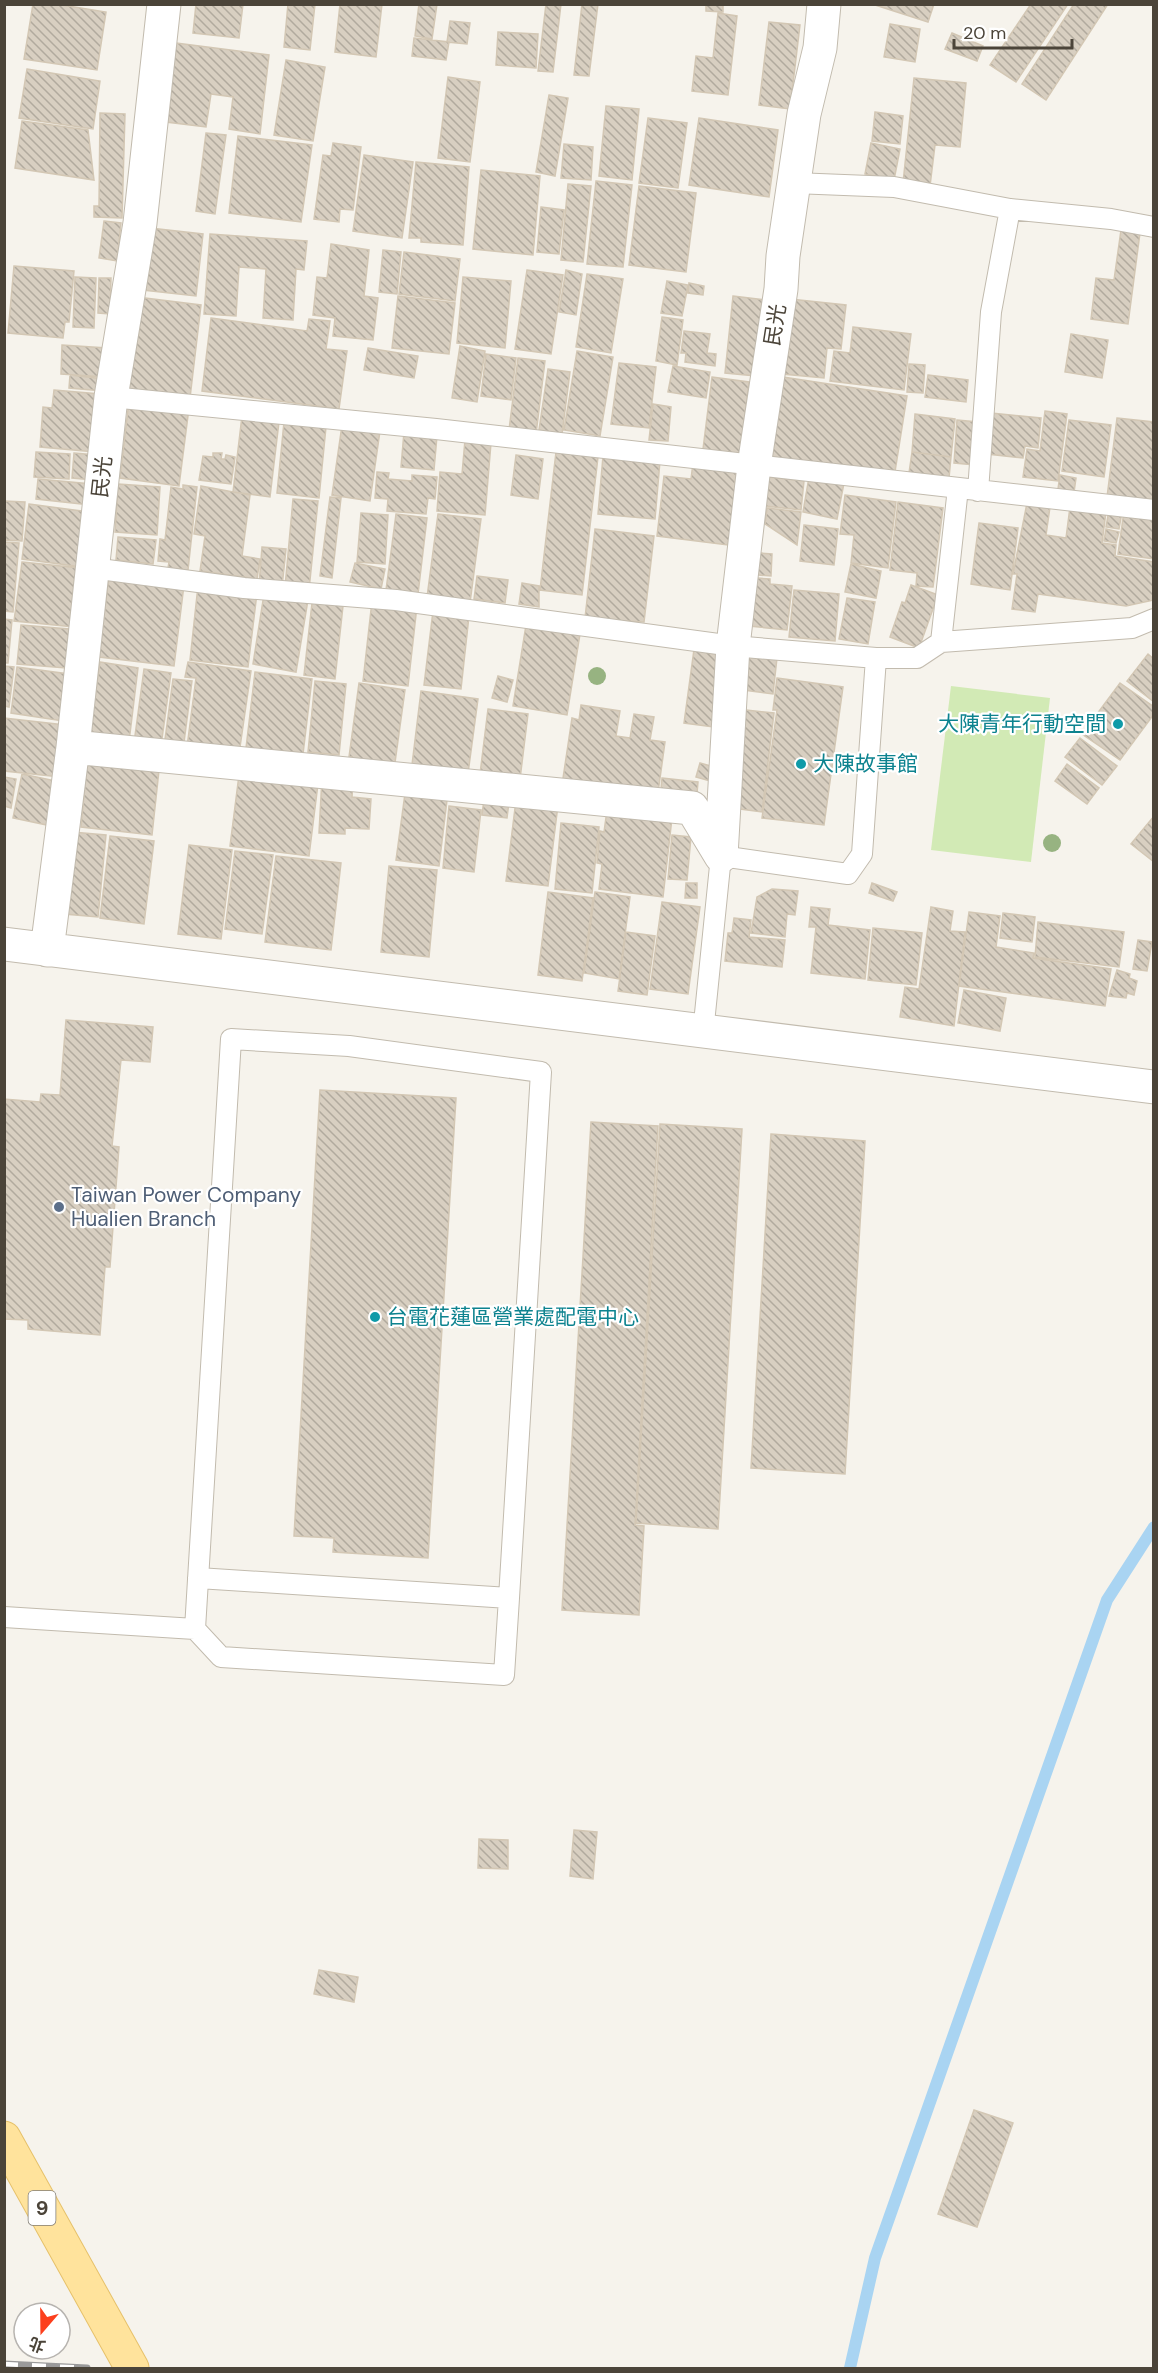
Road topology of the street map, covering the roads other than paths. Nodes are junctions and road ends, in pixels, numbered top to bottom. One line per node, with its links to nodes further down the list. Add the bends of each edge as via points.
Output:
1 (164, 4): 6 (street, 民光, via 140,223)
2 (824, 4): 3 (street, 民光, via 820,48 807,95)
3 (794, 183): 4 (lane, via 894,187); 7 (street, 民光)
4 (1010, 209): 5 (lane); 9 (lane, via 991,312)
5 (1154, 227)
6 (111, 397): 7 (lane); 11 (street, 民光)
7 (754, 466): 8 (lane); 14 (street, 民光)
8 (958, 488): 9 (lane); 13 (lane)
9 (978, 491): 10 (lane)
10 (1154, 510)
11 (92, 568): 14 (lane, via 244,588 396,600); 16 (street, 民光)
12 (1154, 619): 13 (lane, via 1132,628)
13 (941, 642): 15 (lane, via 917,658)
14 (733, 646): 15 (lane); 17 (street, 民光)
15 (876, 658): 17 (lane, via 862,854 848,874)
16 (73, 747): 17 (street, via 692,808); 19 (street, 民光)
17 (721, 856): 20 (lane)
18 (4, 944): 19 (street)
19 (47, 950): 20 (street)
20 (703, 1033): 21 (street)
21 (1154, 1087)
22 (198, 1578): 23 (lane); 23 (lane, via 231,1039 349,1046 541,1072); 25 (lane)
23 (509, 1598): 25 (lane, via 504,1675 221,1657)
24 (4, 1617): 25 (lane)
25 (195, 1629)
26 (4, 2138): 27 (main road, 9)
27 (132, 2368)

